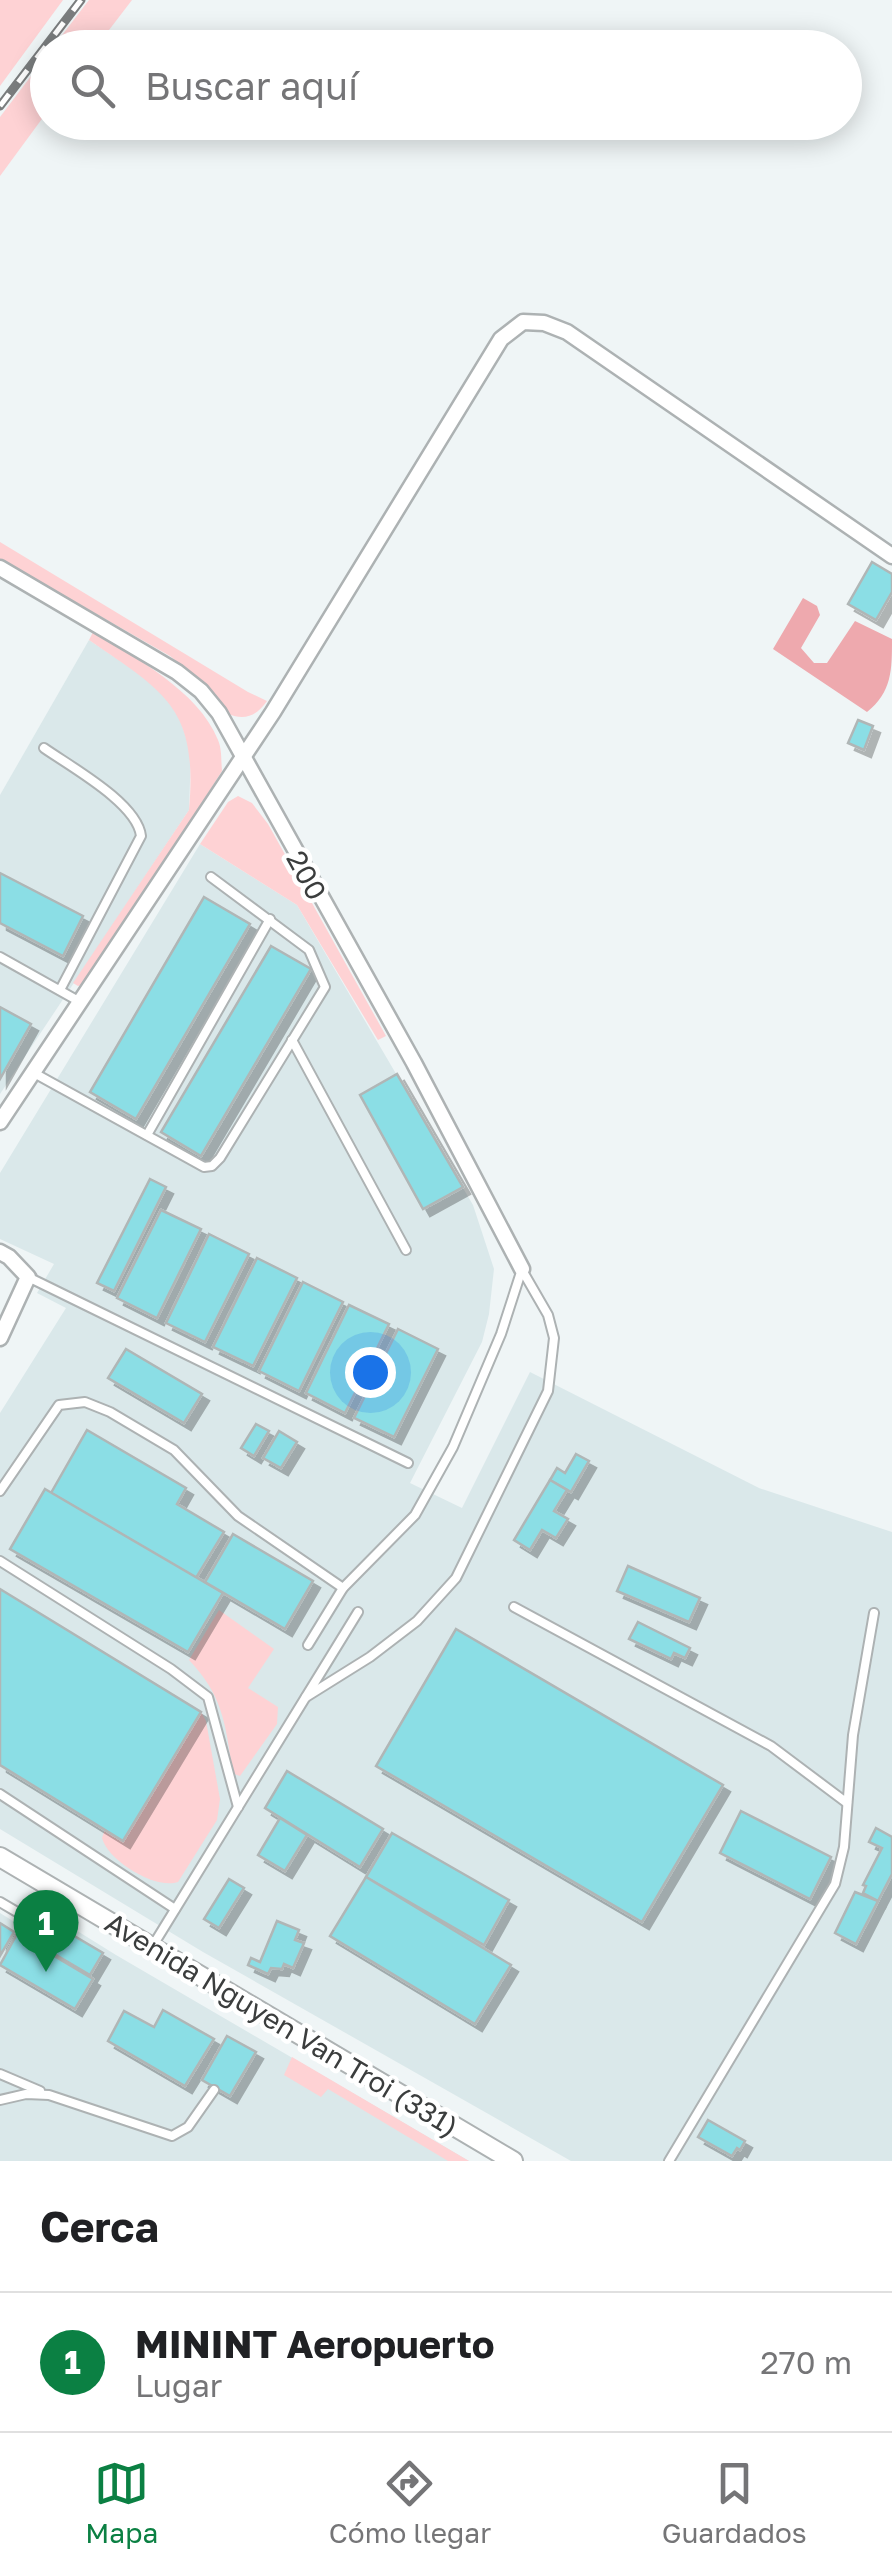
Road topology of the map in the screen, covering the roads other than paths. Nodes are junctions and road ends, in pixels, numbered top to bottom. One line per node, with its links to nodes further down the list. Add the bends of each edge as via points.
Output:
1 (892, 556): 4 (street, via 567,332 522,322 501,339)
2 (0, 568): 4 (street, 200, via 201,690)
3 (44, 748): 8 (lane, via 130,810 141,836)
4 (241, 756): 9 (street); 16 (street, 200)
5 (211, 877): 6 (lane)
6 (270, 919): 10 (lane, via 309,950 325,987); 13 (lane)
7 (0, 957): 8 (lane)
8 (60, 990): 9 (lane)
9 (82, 1003): 11 (street)
10 (292, 1040): 13 (lane, via 212,1166); 14 (lane)
11 (34, 1073): 12 (street); 13 (lane)
12 (0, 1122)
13 (147, 1135)
14 (406, 1250)
15 (0, 1252): 17 (street)
16 (522, 1269): 22 (lane, via 454,1447 415,1515); 27 (lane, via 554,1338 548,1391 456,1578 416,1621)
17 (28, 1277): 18 (street); 19 (lane)
18 (0, 1338)
19 (408, 1463)
20 (0, 1491): 22 (lane, via 58,1405 85,1402 174,1450 238,1516)
21 (0, 1560): 30 (lane, via 208,1697)
22 (344, 1588): 26 (lane)
23 (514, 1607): 29 (lane, via 771,1746)
24 (358, 1612): 27 (lane)
25 (874, 1612): 29 (lane)
26 (308, 1645)
27 (306, 1697): 30 (lane)
28 (0, 1794): 33 (lane)
29 (848, 1802): 41 (lane, via 836,1884)
30 (238, 1807): 33 (lane)
31 (0, 1857): 35 (street, Avenida Nguyen Van Troi (331))
32 (0, 1902): 34 (lane)
33 (175, 1909): 35 (lane)
34 (17, 1912)
35 (152, 1947): 40 (street, Avenida Nguyen Van Troi (331))
36 (0, 2074): 38 (lane)
37 (214, 2090): 38 (lane, via 188,2127 172,2136)
38 (49, 2095): 39 (lane)
39 (0, 2100)
40 (512, 2161)
41 (669, 2161)

